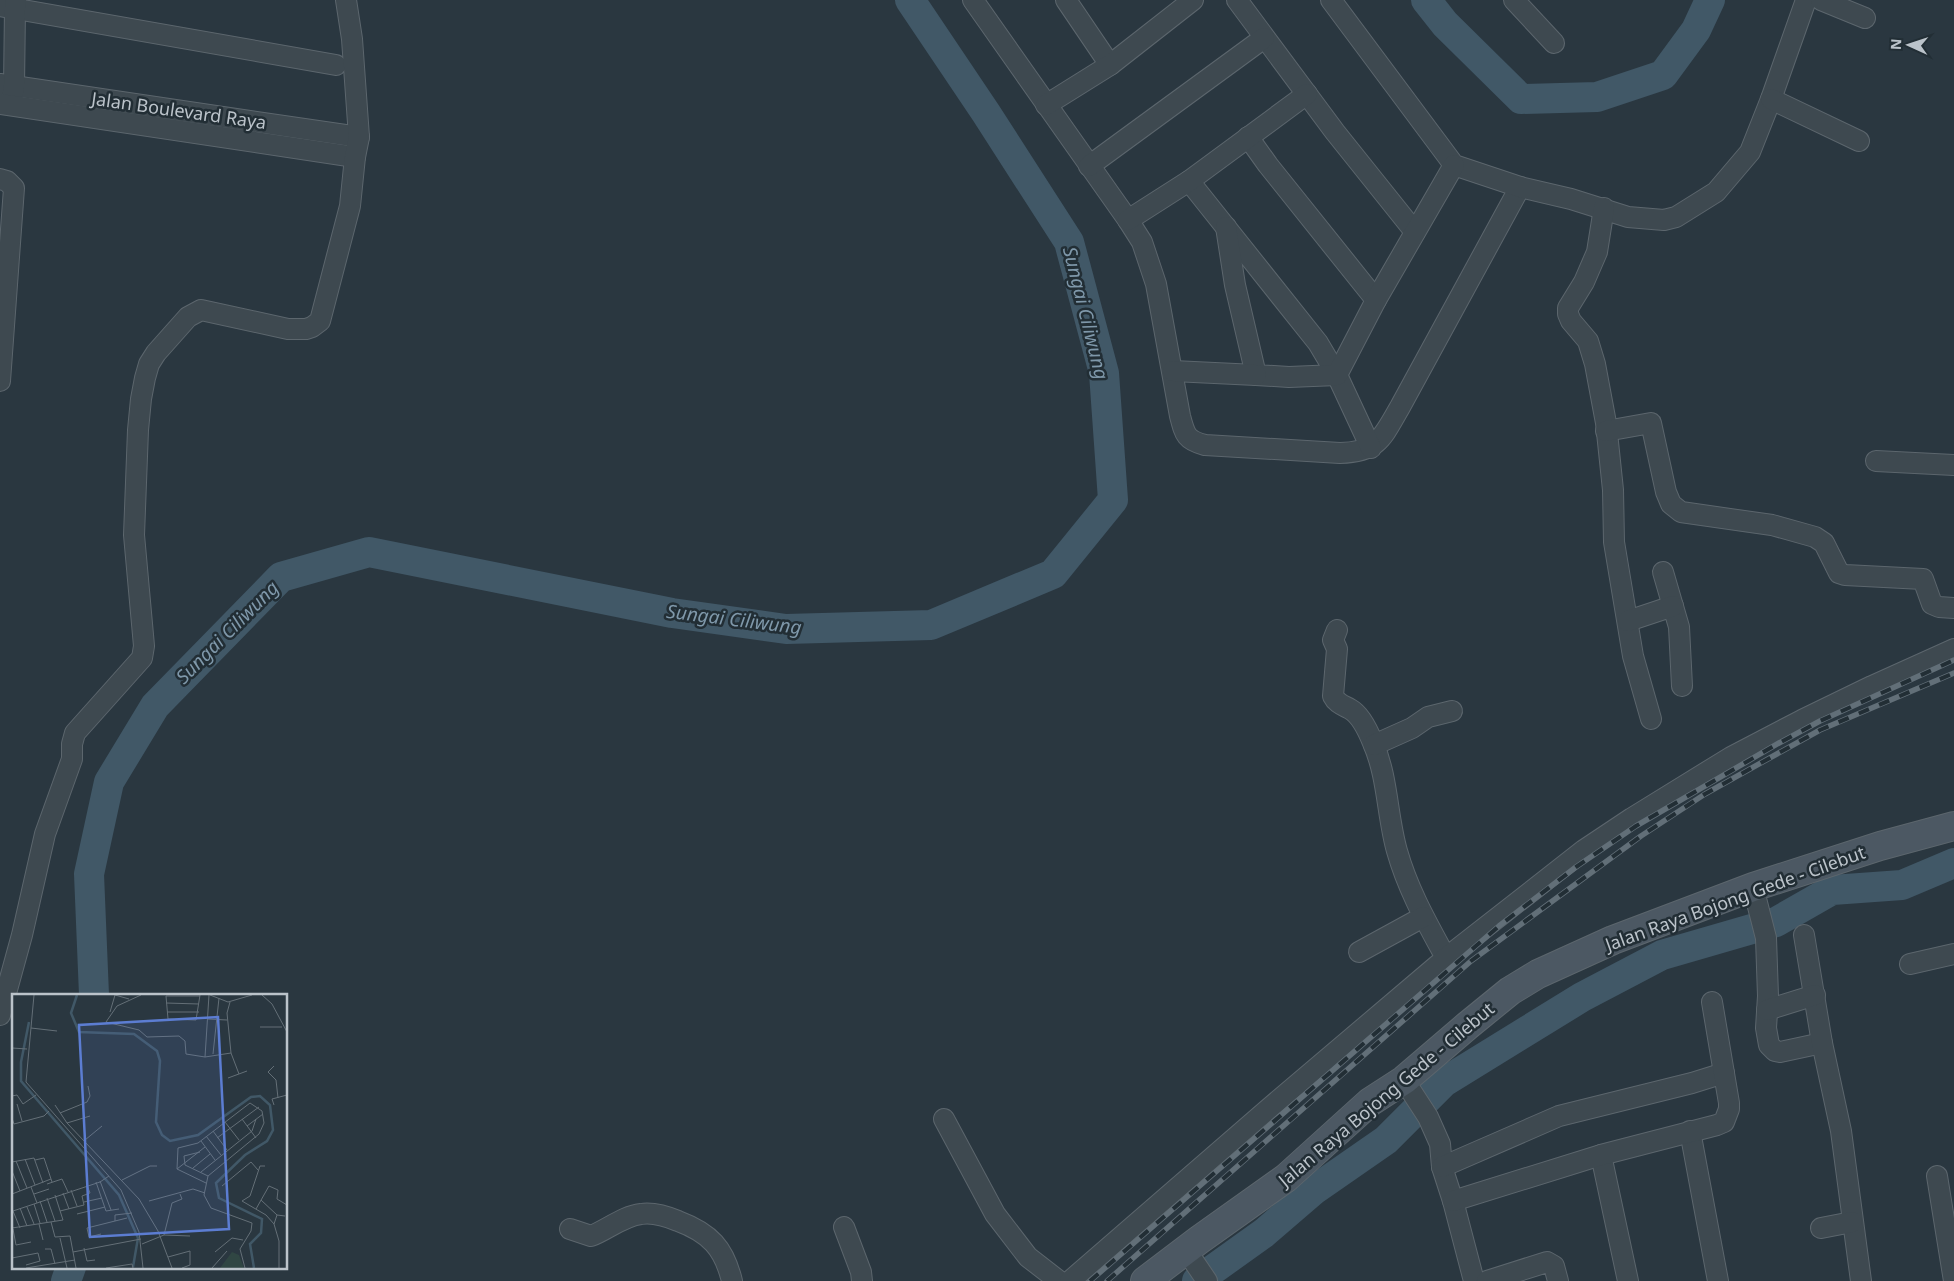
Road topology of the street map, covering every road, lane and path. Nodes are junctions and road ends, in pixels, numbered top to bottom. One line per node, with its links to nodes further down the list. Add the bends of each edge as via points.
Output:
1 (346, 0): 20 (street)
2 (973, 0): 19 (street)
3 (1193, 0): 15 (street)
4 (1331, 0): 24 (street)
5 (1514, 0): 13 (street)
6 (1806, 0): 18 (street)
7 (1821, 0): 11 (street)
8 (1239, 1): 12 (street)
9 (1072, 2): 15 (street)
10 (10, 5): 14 (street); 17 (street)
11 (1864, 18)
12 (1264, 38): 16 (street); 25 (street)
13 (1554, 42)
14 (336, 65)
15 (1110, 65): 19 (street)
16 (1307, 94): 21 (street); 33 (street)
17 (6, 95): 20 (street, Jalan Boulevard Raya); 23 (street, Jalan Boulevard Raya)
18 (1771, 99): 22 (street); 30 (street, via 1750,152 1716,192 1676,217 1664,220 1628,217)
19 (1046, 104): 25 (street)
20 (359, 137): 23 (street)
21 (1248, 137): 27 (street); 34 (street)
22 (1859, 141)
23 (355, 157): 64 (street, via 350,206 320,321 306,329 288,329 200,310 188,317 149,364 138,430 134,536 144,646 142,658 75,733 72,758 46,834)
24 (1454, 165): 28 (street); 33 (street)
25 (1088, 166): 31 (street)
26 (0, 179): 29 (street, via 14,188)
27 (1189, 181): 31 (street); 32 (street)
28 (1520, 187): 30 (street); 40 (street, via 1400,408 1385,434)
29 (7, 201): 38 (street)
30 (1604, 208): 39 (street, via 1597,252 1568,308 1568,314 1593,353)
31 (1128, 220): 35 (street, via 1142,242 1156,284)
32 (1226, 227): 36 (street, via 1318,342); 37 (street, via 1235,285)
33 (1415, 232): 34 (street)
34 (1376, 300): 36 (street)
35 (1173, 371): 37 (street); 40 (street, via 1180,416 1192,441 1205,445 1340,453 1357,453)
36 (1337, 375): 37 (street); 40 (street)
37 (1256, 376)
38 (0, 381)
39 (1606, 431): 45 (street, via 1651,423 1666,492 1680,512 1772,525 1815,538 1824,543 1838,573 1923,579 1932,604); 46 (street, via 1613,490 1614,542)
40 (1371, 448)
41 (1876, 461): 42 (street)
42 (1954, 464)
43 (1663, 572): 44 (street)
44 (1673, 606): 46 (street); 49 (street, via 1679,627)
45 (1954, 608)
46 (1628, 621): 51 (street, via 1633,656)
47 (1337, 630): 52 (street, via 1333,640 1337,649 1333,696 1365,726)
48 (1954, 649): 59 (street, via 1731,757 1584,850)
49 (1682, 686)
50 (1452, 711): 52 (street, via 1428,717)
51 (1651, 719)
52 (1374, 745): 55 (street, via 1397,851)
53 (1954, 826): 54 (main road, Jalan Raya Bojong Gede - Cilebut, via 1880,846)
54 (1755, 896): 63 (street, via 1766,938); 67 (main road, Jalan Raya Bojong Gede - Cilebut, via 1621,937 1538,974 1467,1026)
55 (1423, 917): 57 (street); 59 (street)
56 (1804, 935): 61 (street)
57 (1359, 952)
58 (1954, 954): 60 (street)
59 (1446, 958): 83 (street)
60 (1910, 964)
61 (1815, 995): 63 (street); 65 (street)
62 (1712, 1002): 66 (street)
63 (1767, 1010): 65 (street, via 1768,1038 1774,1051)
64 (0, 1015)
65 (1822, 1043): 74 (street, via 1841,1131)
66 (1724, 1073): 69 (street, via 1729,1110 1724,1122); 71 (street, via 1559,1116)
67 (1407, 1084): 71 (street, via 1428,1117); 78 (main road, Jalan Raya Bojong Gede - Cilebut, via 1370,1102 1286,1178)
68 (944, 1119): 82 (street, via 996,1214 1028,1257)
69 (1690, 1131): 70 (street); 89 (street)
70 (1601, 1155): 73 (street); 88 (street)
71 (1448, 1164): 73 (street)
72 (1937, 1176): 79 (street)
73 (1458, 1199): 85 (street); 86 (street)
74 (1852, 1222): 76 (street); 90 (street)
75 (844, 1227): 81 (street, via 862,1272)
76 (1821, 1228)
77 (570, 1229): 80 (street, via 591,1236 640,1214 662,1214 697,1228 716,1244)
78 (1197, 1267): 84 (main road, Jalan Raya Bojong Gede - Cilebut)
79 (1954, 1273)
80 (732, 1281)
81 (862, 1281)
82 (1059, 1281)
83 (1070, 1281)
84 (1145, 1281)
85 (1474, 1281)
86 (1487, 1281): 87 (street, via 1547,1262 1554,1266)
87 (1558, 1281)
88 (1628, 1281)
89 (1718, 1281)
90 (1861, 1281)

